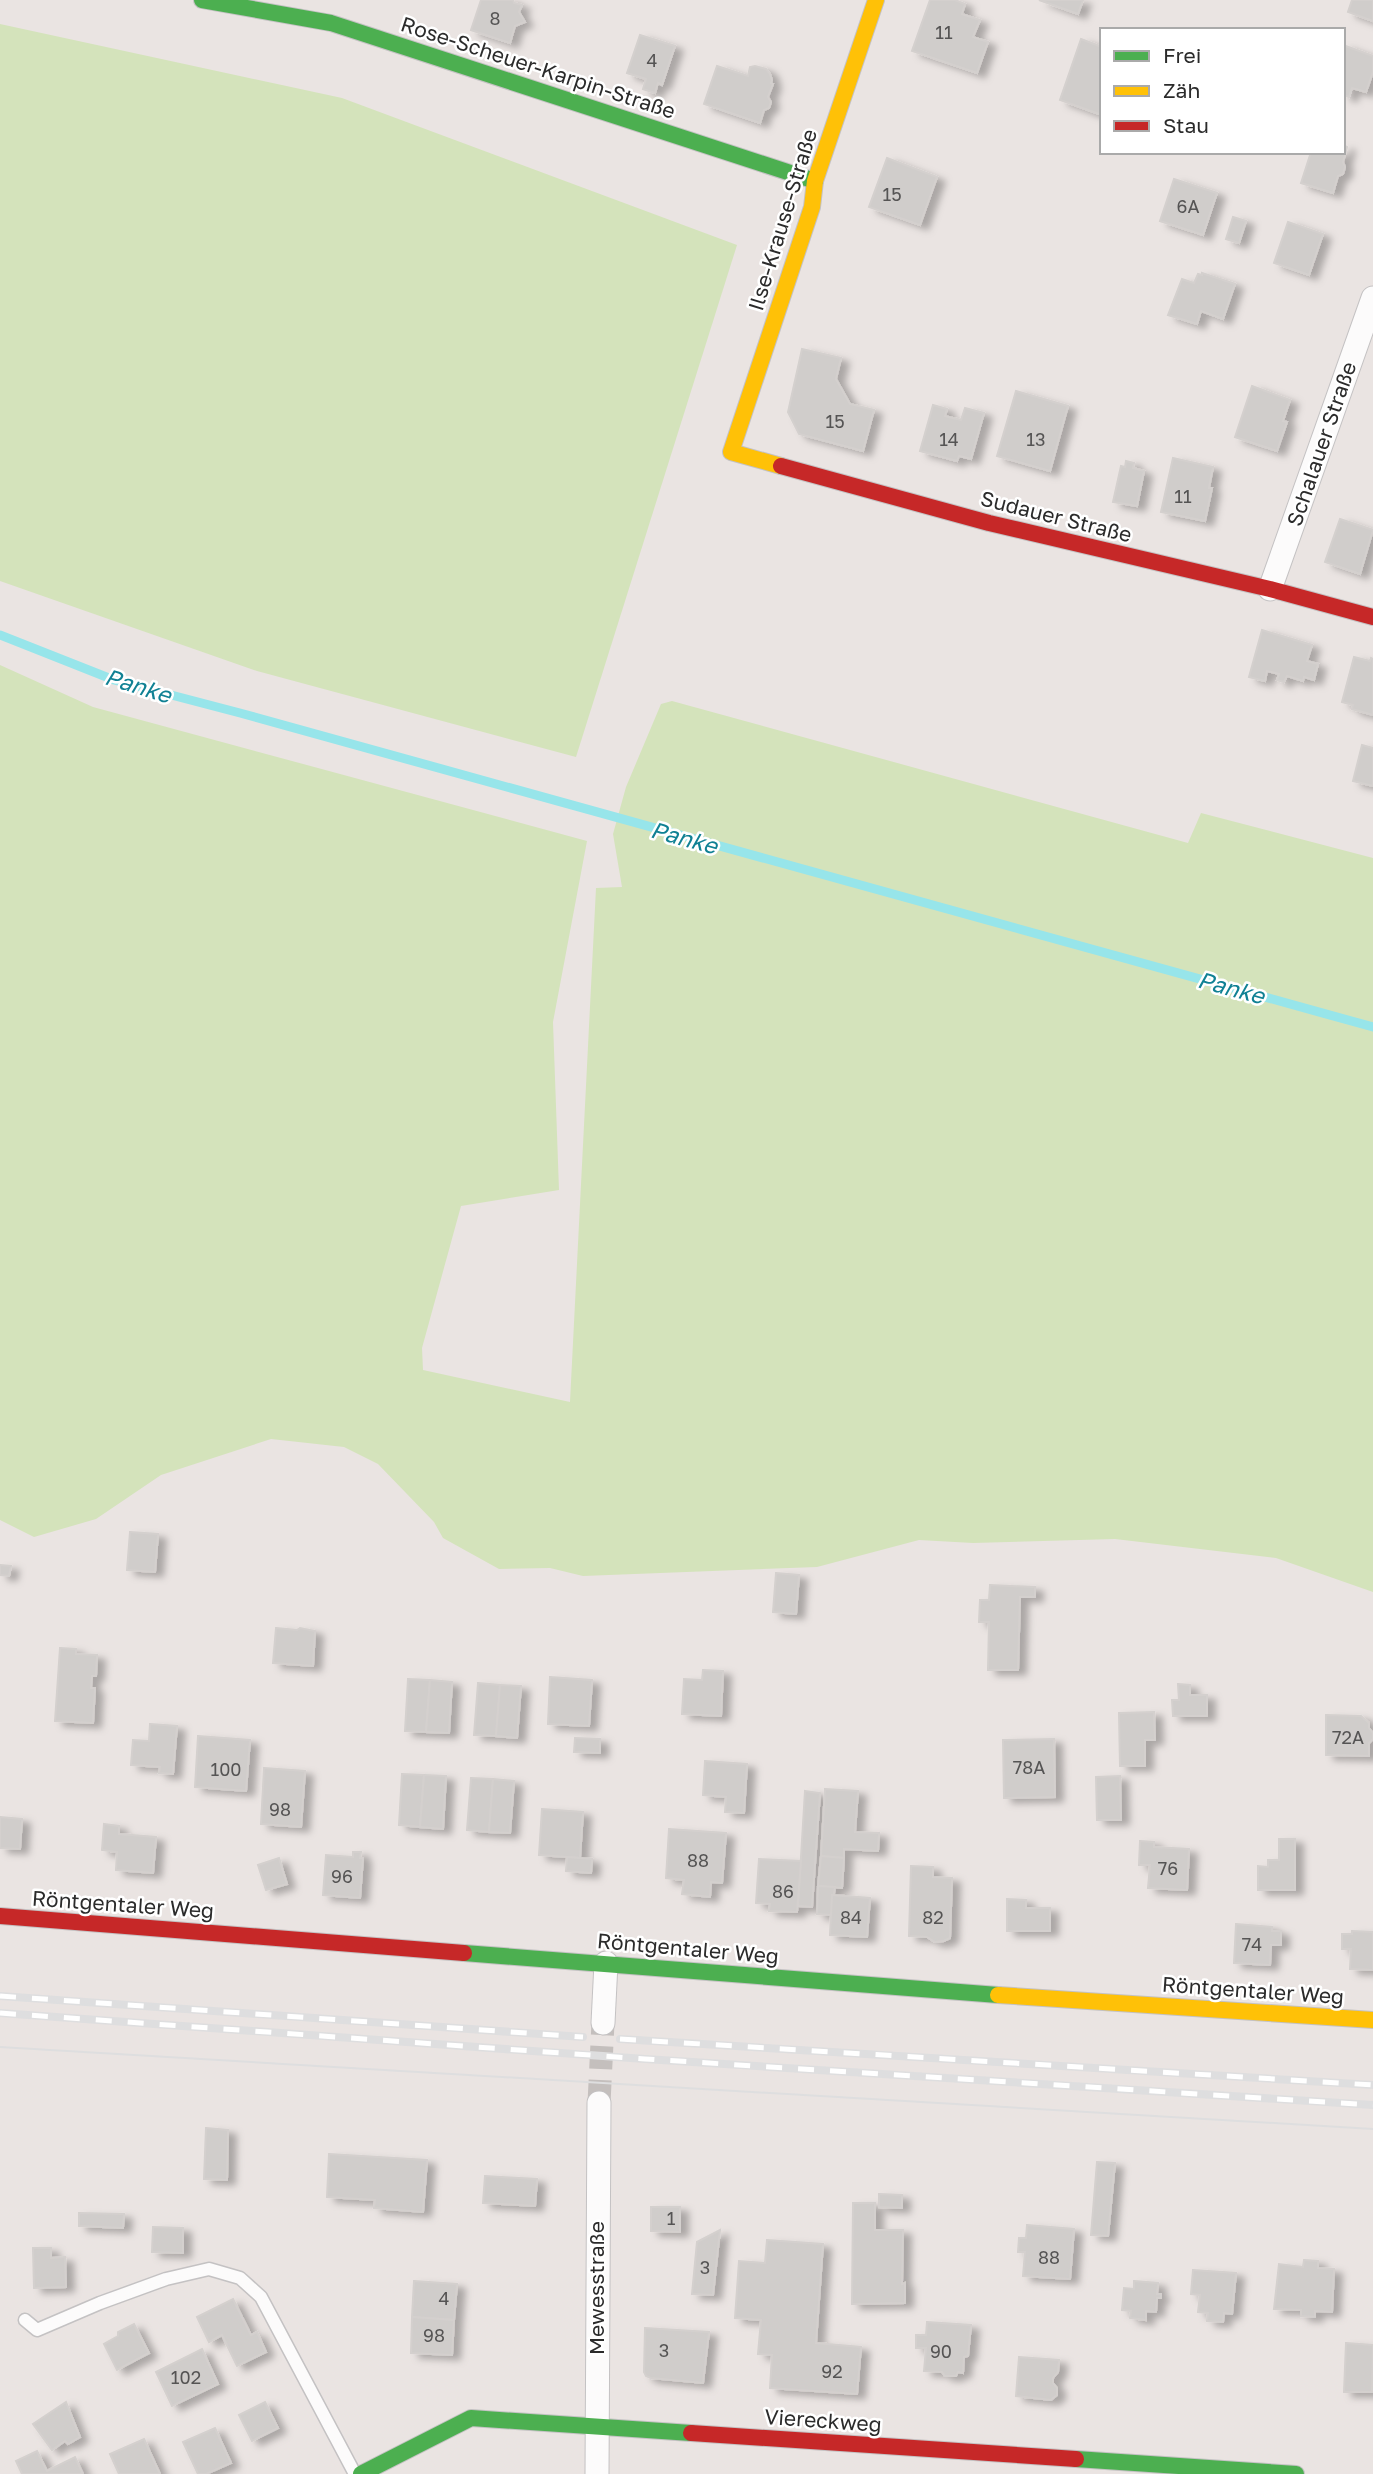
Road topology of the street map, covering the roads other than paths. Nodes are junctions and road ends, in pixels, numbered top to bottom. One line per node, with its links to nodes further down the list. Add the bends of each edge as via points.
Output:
1 (202, 0): 3 (street, Rose-Scheuer-Karpin-Straße, via 331,23)
2 (876, 0): 3 (street, Ilse-Krause-Straße)
3 (816, 181): 5 (street, Ilse-Krause-Straße, via 813,207)
4 (1373, 299): 6 (street, Schalauer Straße)
5 (731, 452): 6 (street, Sudauer Straße, via 989,523)
6 (1270, 589): 7 (street, Sudauer Straße)
7 (1373, 617)
8 (0, 1916): 9 (street, Röntgentaler Weg)
9 (606, 1963): 10 (street, Röntgentaler Weg); 11 (street)
10 (1373, 2020)
11 (603, 2023)
12 (598, 2103): 14 (street, Mewesstraße)
13 (25, 2320): 16 (lane, via 37,2330 166,2279 209,2269 240,2278 261,2297)
14 (597, 2427): 15 (street, Viereckweg); 17 (street, Viereckweg, via 471,2418); 18 (street, Mewesstraße)
15 (1187, 2470): 19 (street, Viereckweg)
16 (355, 2474)
17 (361, 2474)
18 (597, 2474)
19 (1296, 2474)

